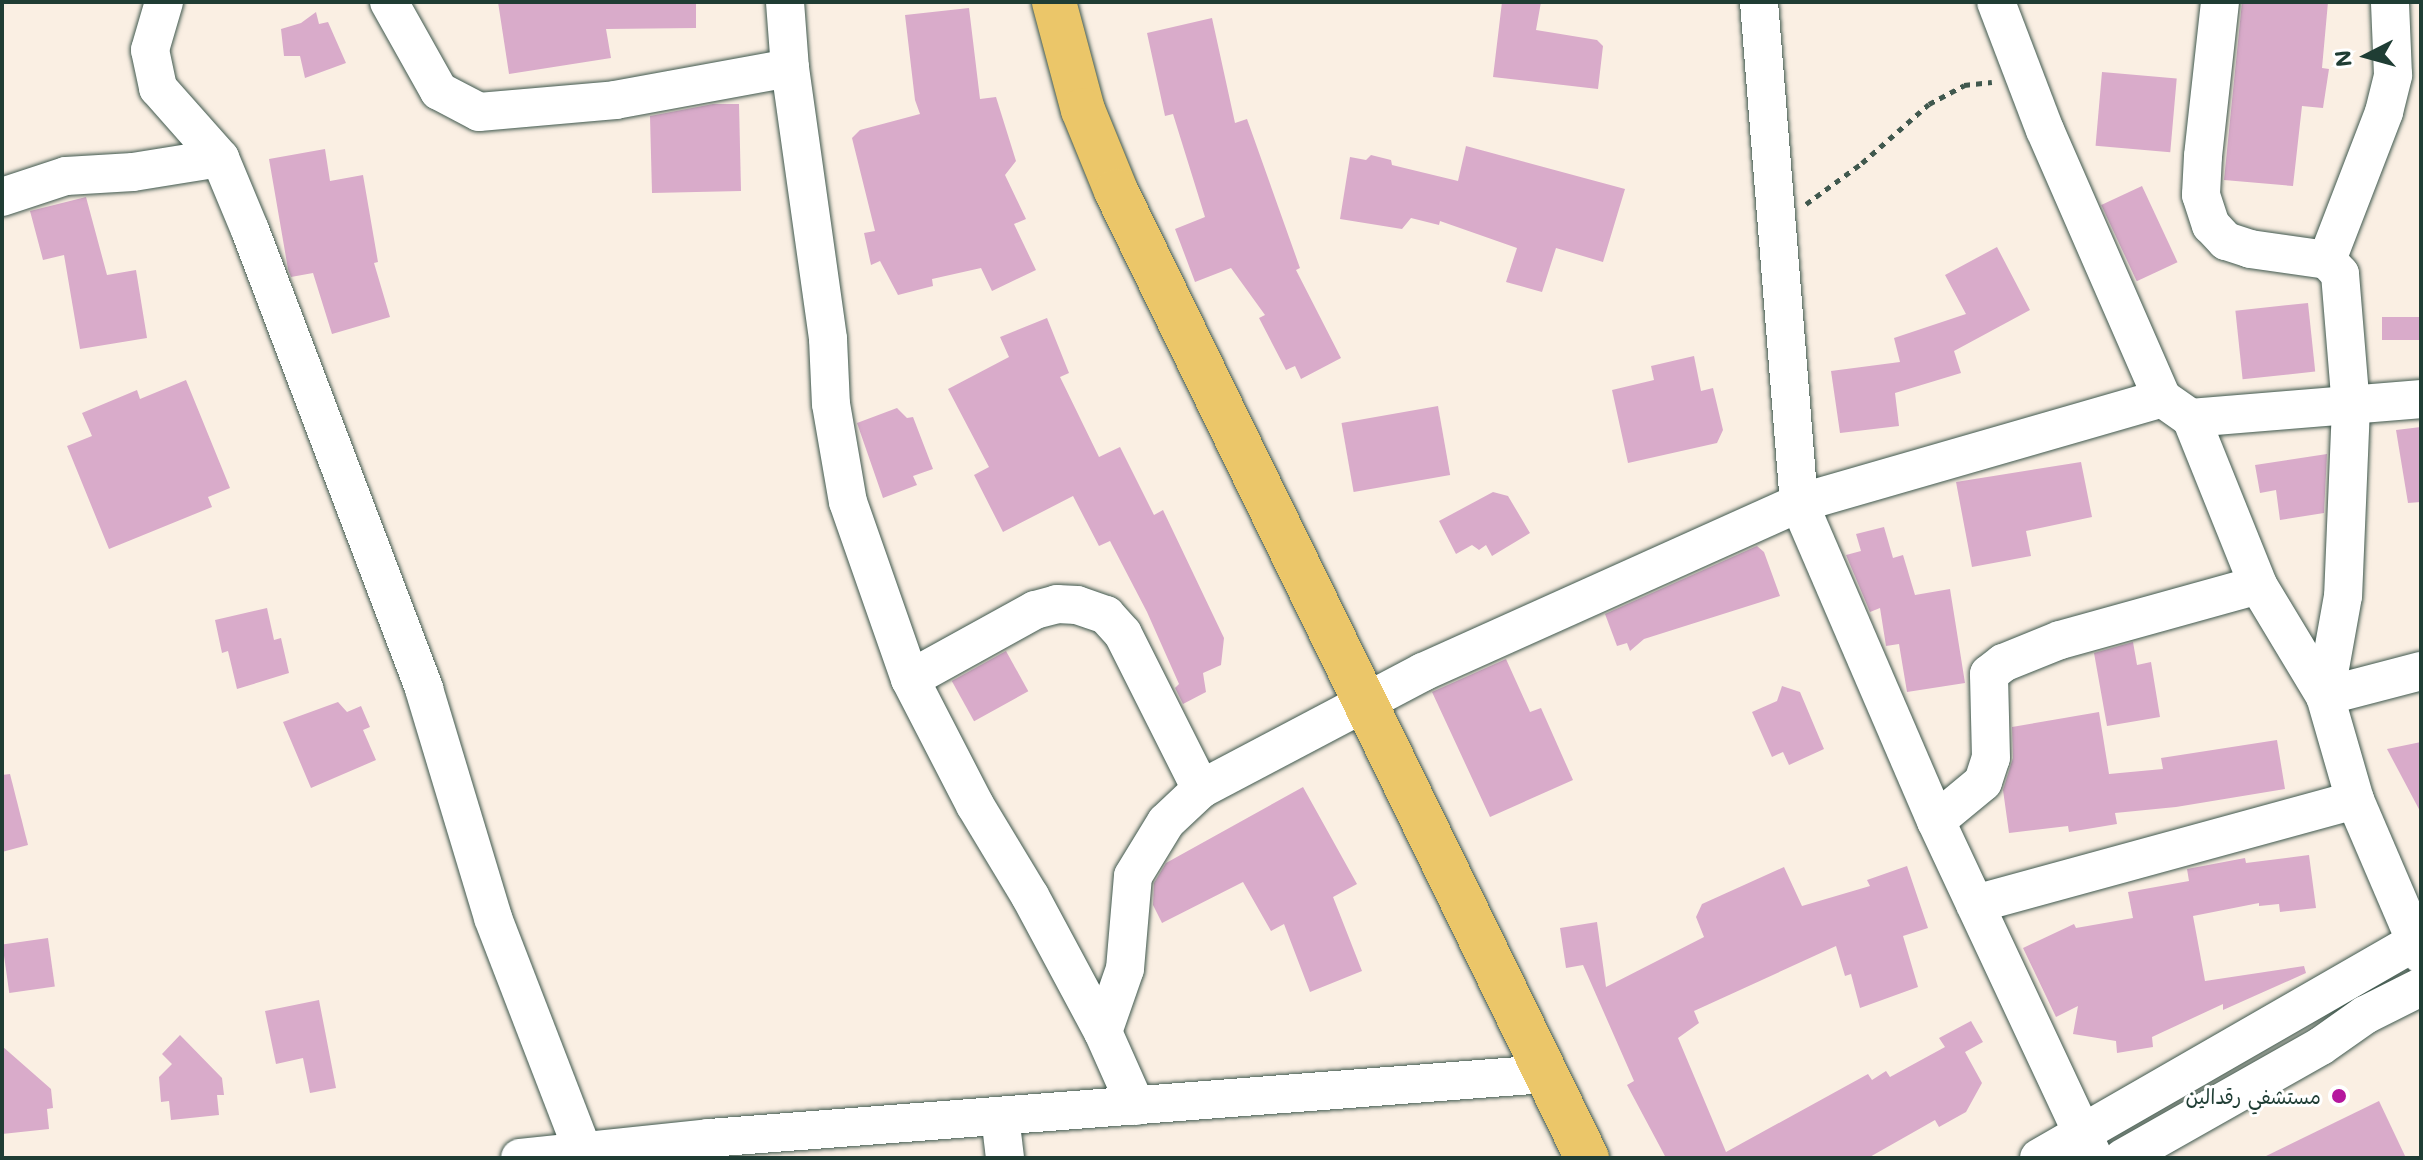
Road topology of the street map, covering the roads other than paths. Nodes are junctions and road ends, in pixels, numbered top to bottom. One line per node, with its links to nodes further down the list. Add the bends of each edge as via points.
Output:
1 (164, 2): 10 (street, via 150,50 158,88)
2 (389, 2): 9 (street, via 439,91 479,112 615,100)
3 (785, 2): 9 (street)
4 (1054, 2): 21 (main road, via 1083,110 1116,191)
5 (1759, 2): 16 (street)
6 (1996, 2): 15 (street, via 2025,78)
7 (2220, 2): 12 (street, via 2202,169 2201,195 2211,225 2226,241 2250,249)
8 (2390, 2): 12 (street, via 2393,75 2387,100)
9 (790, 68): 19 (street, via 848,502)
10 (220, 158): 11 (street, via 66,176); 33 (street, via 424,689 493,918)
11 (2, 197)
12 (2327, 260): 14 (street, via 2340,274)
13 (2421, 399): 14 (street)
14 (2351, 407): 15 (street); 20 (street, via 2343,596)
15 (2177, 408): 16 (street); 17 (street)
16 (1799, 503): 21 (street); 24 (street)
17 (2258, 585): 20 (street); 24 (street, via 2060,640 2003,663 1989,674 1991,758 1983,782)
18 (2421, 671): 20 (street)
19 (910, 679): 22 (street, via 1035,610 1077,605 1106,615 1123,634); 28 (street)
20 (2325, 696): 23 (street)
21 (1365, 701): 22 (street); 29 (main road)
22 (1201, 789): 28 (street, via 1166,822 1133,876 1125,969)
23 (2355, 800): 25 (street); 26 (street)
24 (1936, 821): 25 (street)
25 (1975, 904): 32 (street)
26 (2419, 944): 32 (street)
27 (2421, 987): 38 (street)
28 (1103, 1032): 30 (street)
29 (1544, 1074): 30 (street); 36 (main road)
30 (1136, 1106): 31 (street)
31 (1000, 1116): 33 (street); 35 (street)
32 (2089, 1146): 37 (street)
33 (583, 1151): 34 (street)
34 (520, 1158)
35 (1005, 1158)
36 (1587, 1158)
37 (2039, 1158)
38 (2123, 1158)

